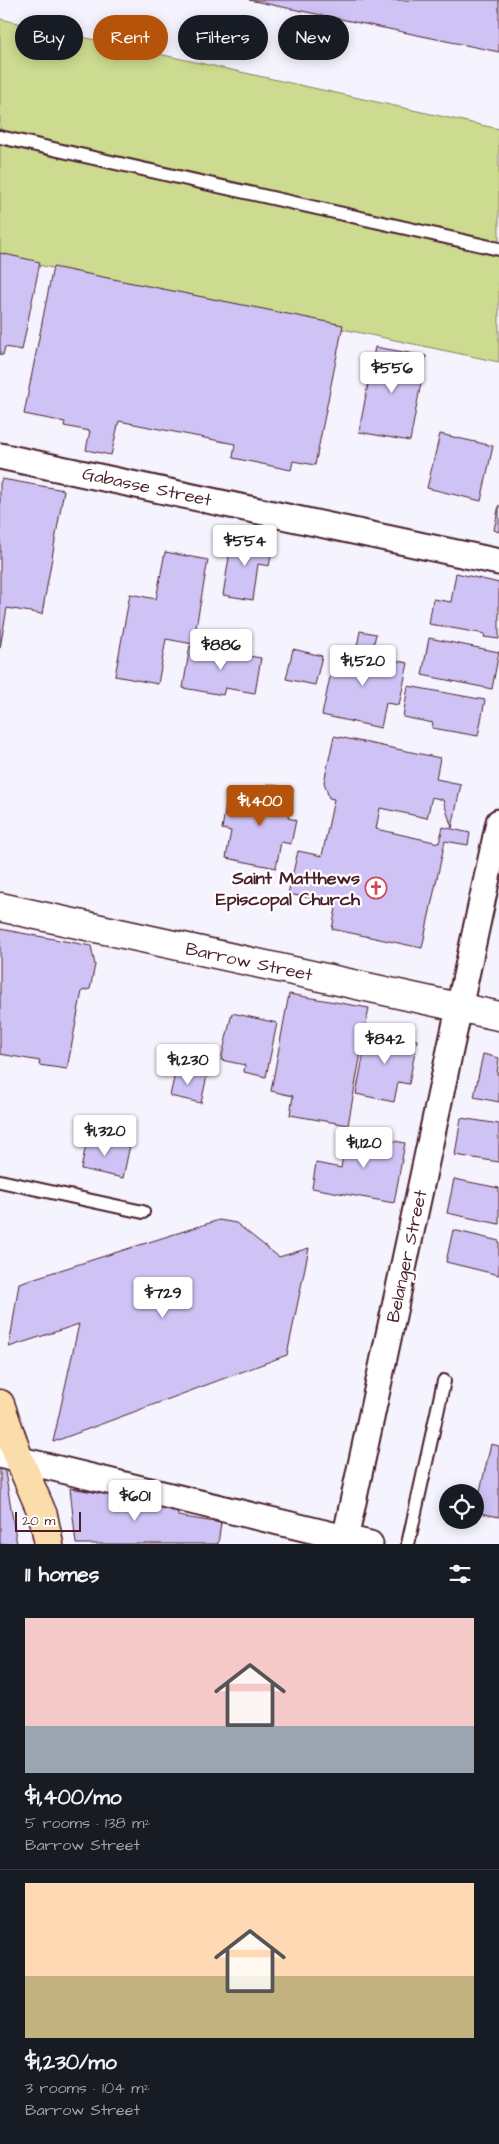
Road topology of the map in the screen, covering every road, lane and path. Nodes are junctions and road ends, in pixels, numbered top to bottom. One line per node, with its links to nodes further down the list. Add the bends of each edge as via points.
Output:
1 (0, 138): 2 (lane)
2 (499, 249)
3 (0, 456): 4 (street, Gabasse Street)
4 (499, 562)
5 (499, 822): 7 (street, Belanger Street)
6 (0, 907): 7 (main road, Barrow Street)
7 (461, 1008): 8 (main road, Barrow Street); 14 (street, Belanger Street)
8 (499, 1016)
9 (0, 1181): 10 (lane)
10 (143, 1212)
11 (444, 1381): 17 (lane)
12 (0, 1404): 13 (main road)
13 (10, 1457): 14 (street); 15 (main road, via 43,1515)
14 (345, 1542): 16 (street)
15 (49, 1544)
16 (370, 1544)
17 (408, 1544)

